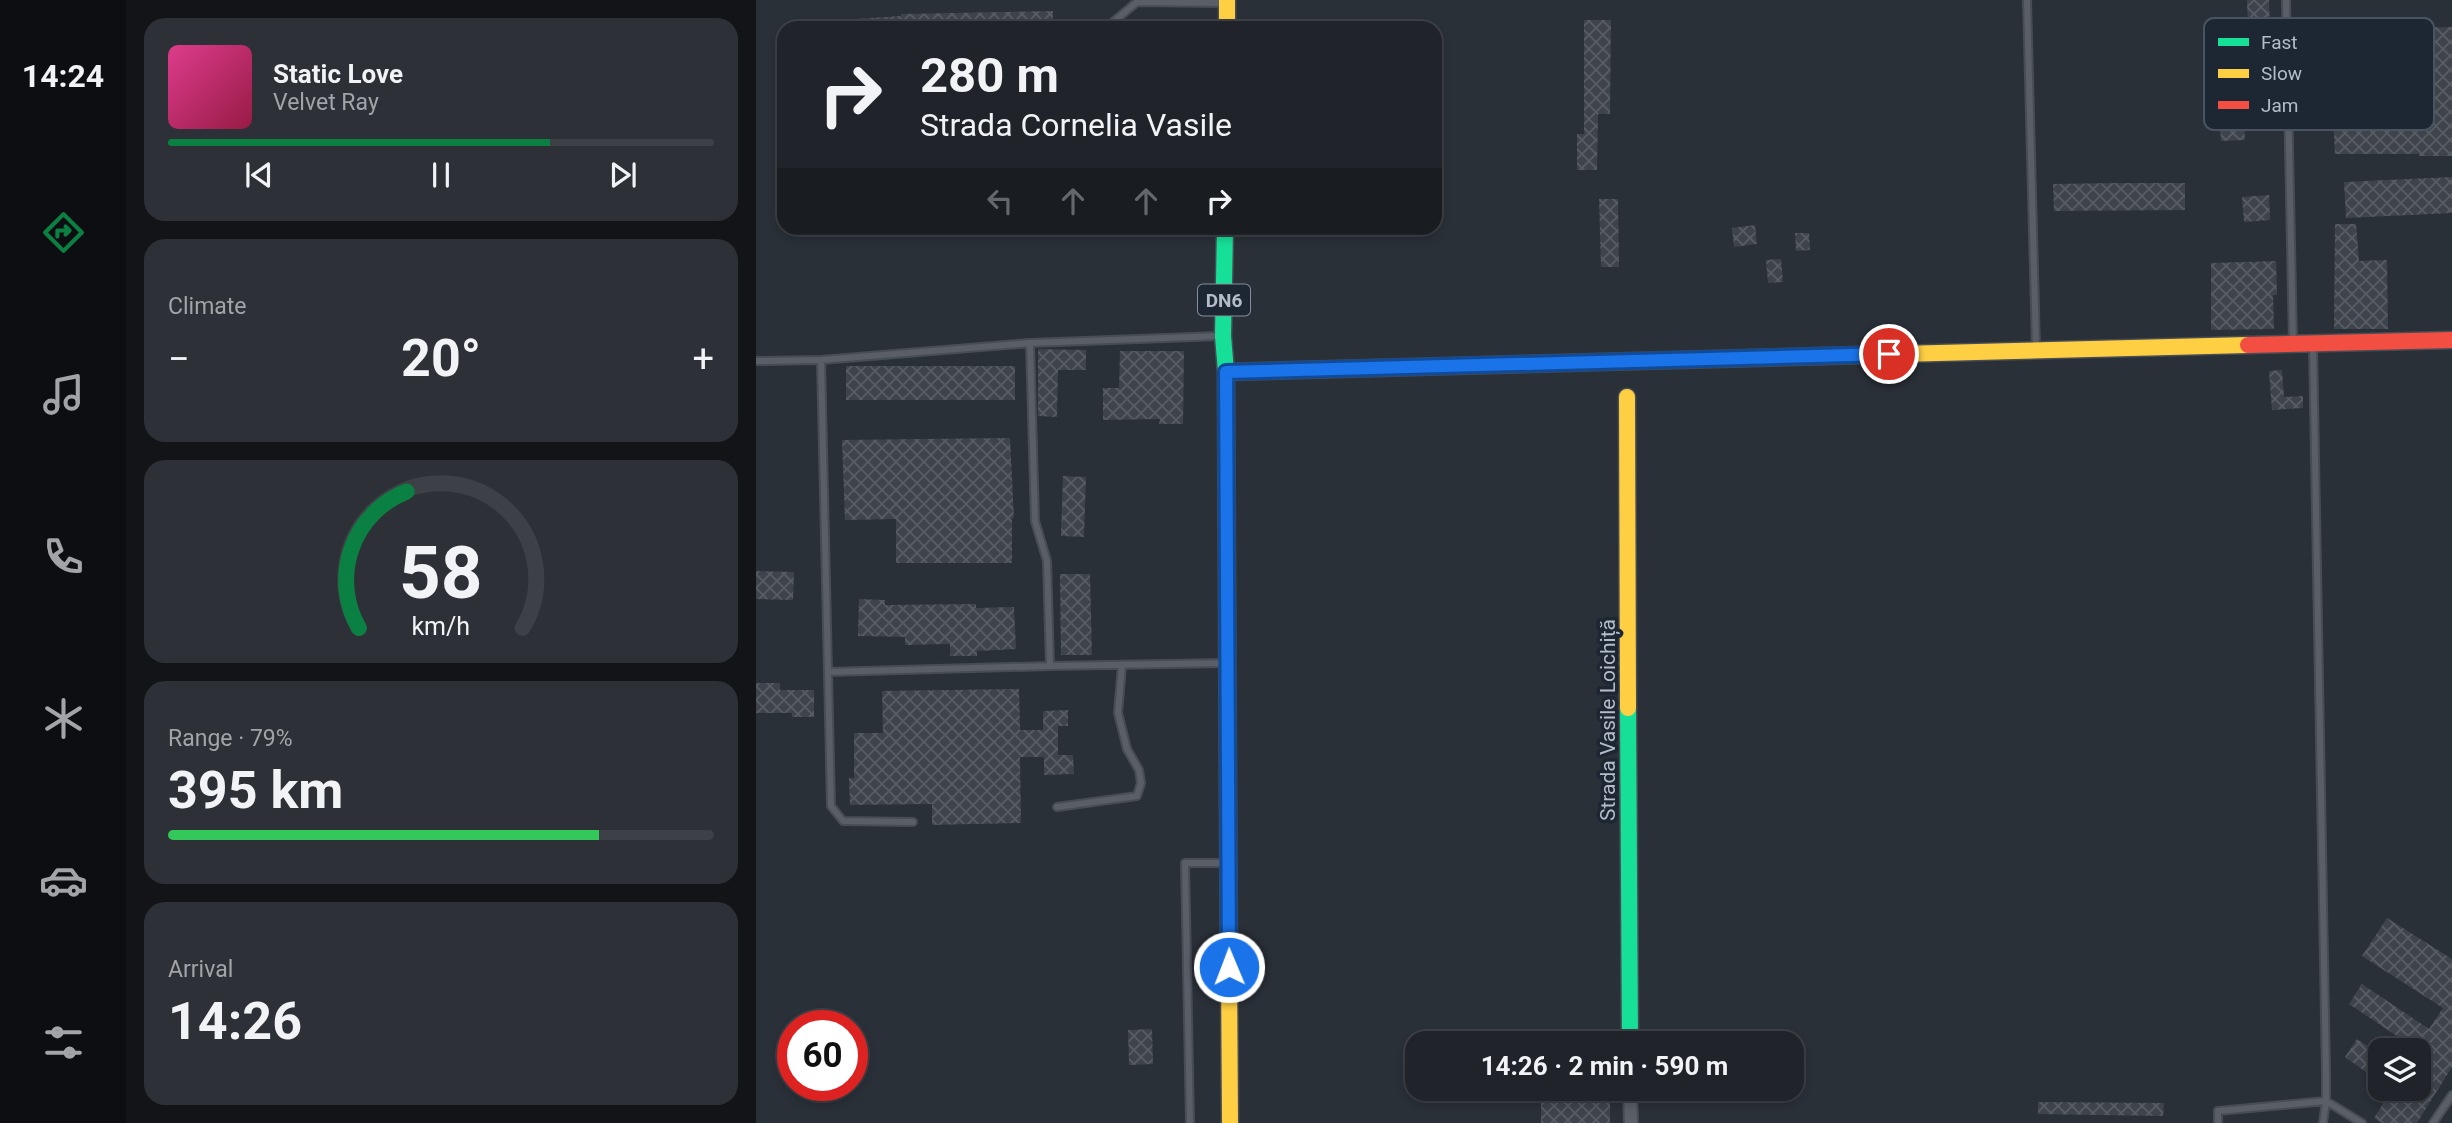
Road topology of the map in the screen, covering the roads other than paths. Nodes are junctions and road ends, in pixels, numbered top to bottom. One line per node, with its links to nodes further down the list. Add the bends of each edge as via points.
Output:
1 (2026, 0): 14 (lane)
2 (2286, 0): 4 (lane)
3 (1227, 1): 5 (lane, via 1137,2); 6 (street)
4 (2286, 18)
5 (1114, 21)
6 (1227, 21)
7 (2289, 130): 13 (lane)
8 (1225, 235): 9 (street, DN6)
9 (1223, 336): 11 (lane); 17 (street, DN6)
10 (2452, 340): 12 (street)
11 (1030, 343): 15 (lane); 20 (lane, via 1035,522 1046,561)
12 (2313, 343): 13 (street); 29 (lane)
13 (2293, 345): 14 (street)
14 (2036, 350): 17 (street)
15 (821, 360): 16 (lane); 22 (lane)
16 (756, 361)
17 (1226, 372): 19 (street, DN6)
18 (1627, 397): 26 (street, Strada Vasile Loichiță)
19 (1226, 663): 21 (lane); 25 (street, DN6)
20 (1050, 666): 21 (lane); 22 (lane)
21 (1122, 666): 23 (lane, via 1118,713 1127,749 1139,770 1137,796)
22 (828, 672): 24 (lane, via 831,806 843,821)
23 (1058, 807)
24 (913, 822)
25 (1228, 863): 30 (lane, via 1185,863); 31 (street, DN6)
26 (1630, 1031)
27 (2452, 1095): 36 (lane)
28 (1630, 1101): 32 (street)
29 (2326, 1101): 33 (lane, via 2218,1111); 34 (lane); 35 (lane)
30 (1190, 1123)
31 (1230, 1123)
32 (1630, 1123)
33 (2218, 1123)
34 (2323, 1123)
35 (2362, 1123)
36 (2433, 1123)

